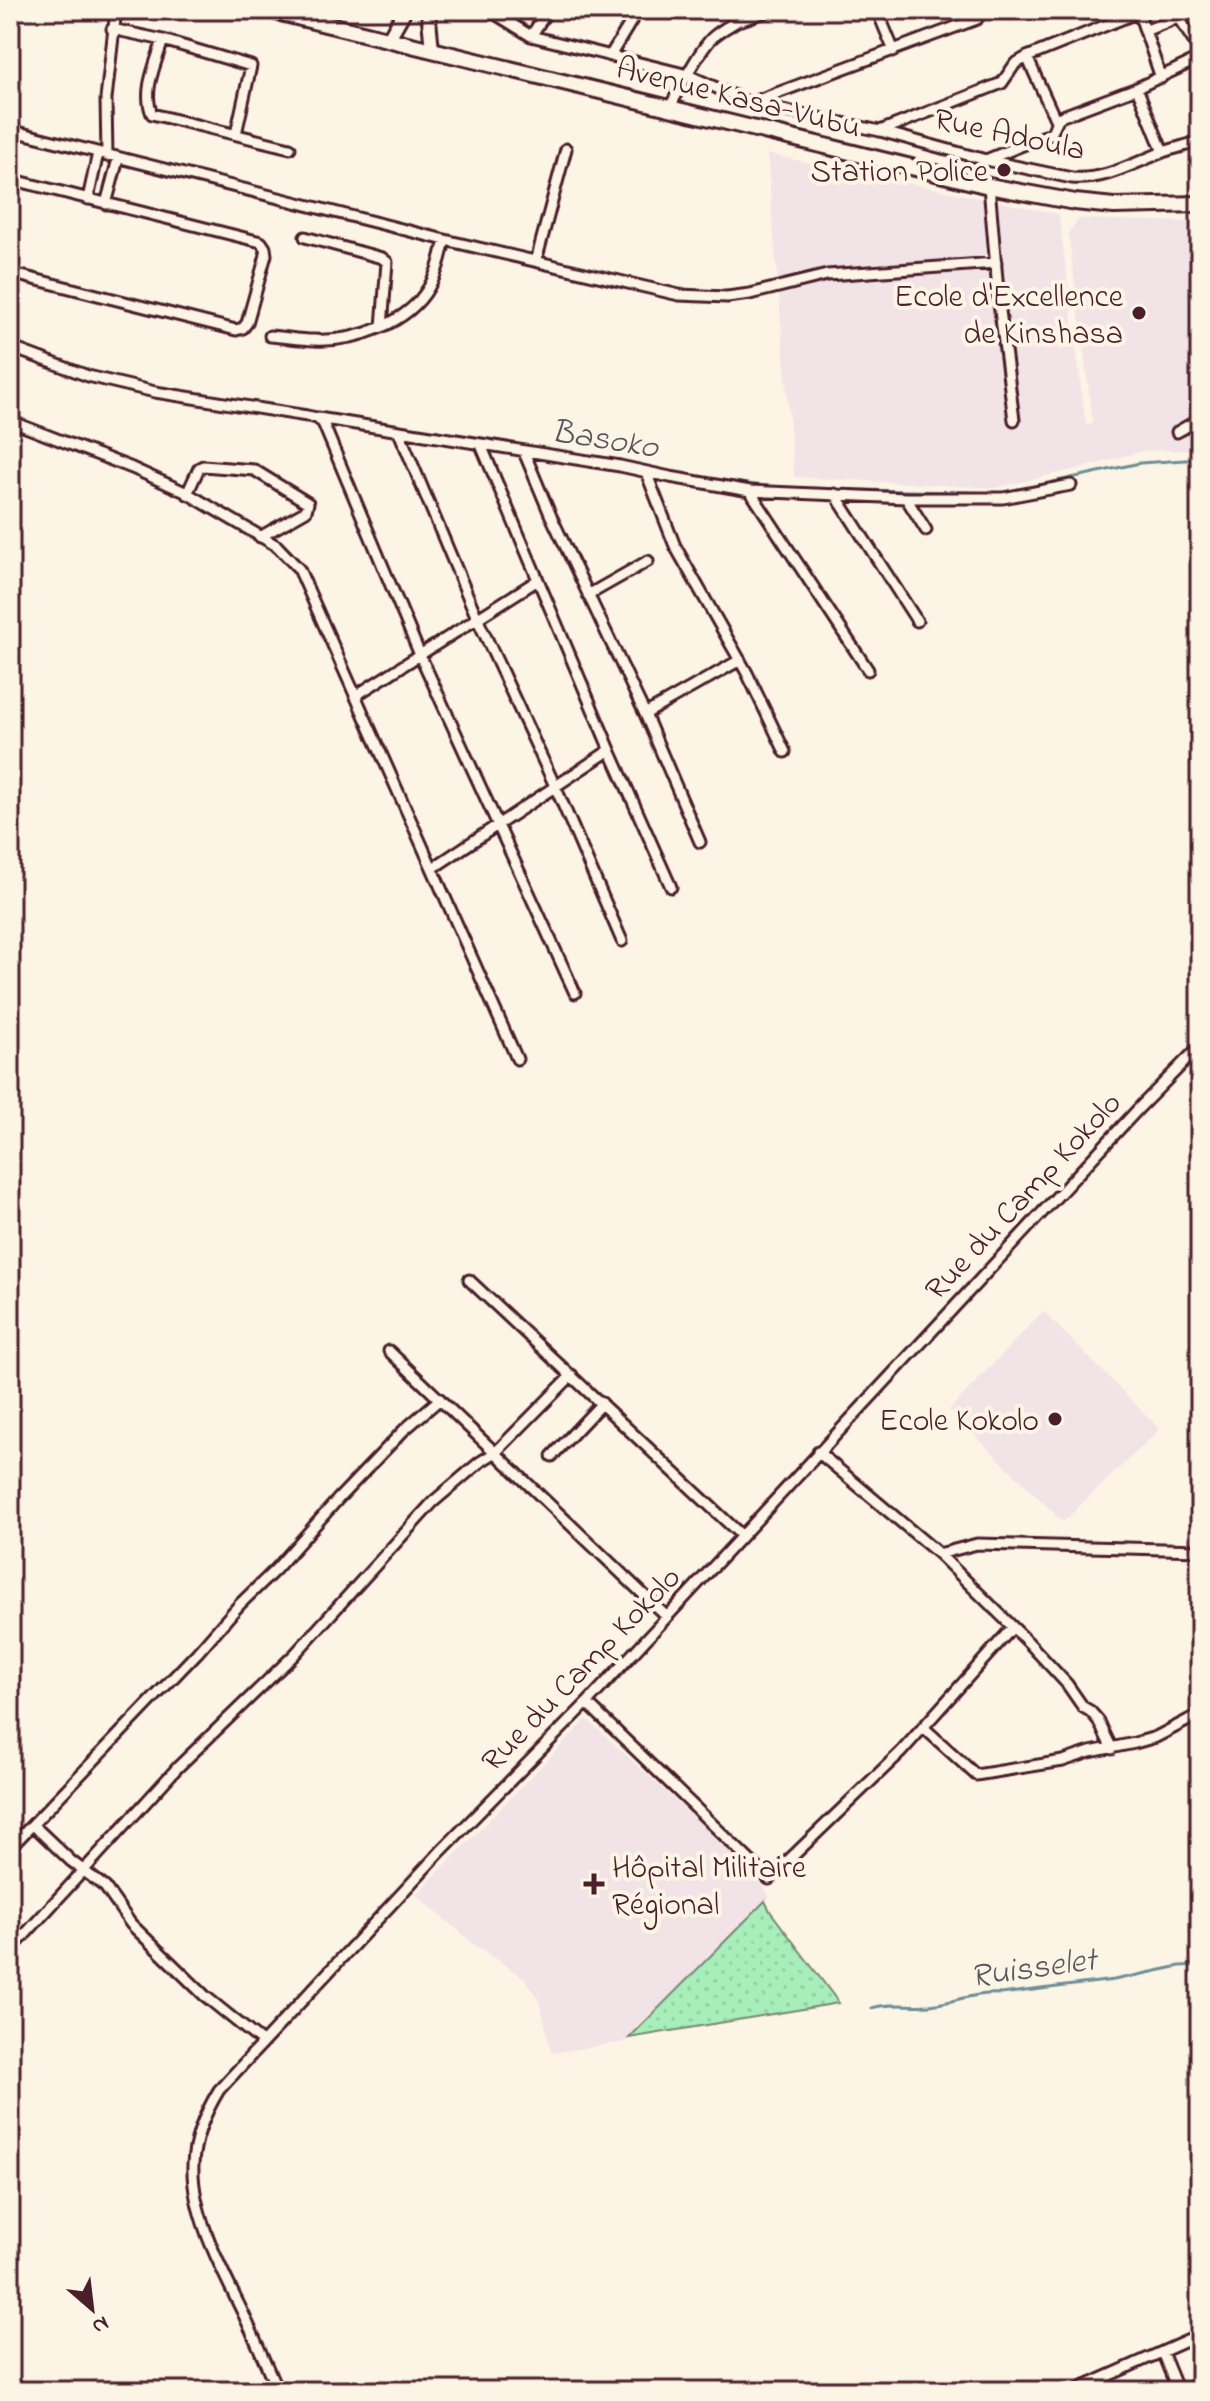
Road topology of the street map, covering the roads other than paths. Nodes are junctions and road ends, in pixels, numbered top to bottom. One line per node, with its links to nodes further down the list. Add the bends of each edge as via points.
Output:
1 (116, 10): 17 (street)
2 (268, 10): 20 (main road, Avenue Kasa-Vubu)
3 (405, 10): 20 (street)
4 (428, 10): 22 (street)
5 (489, 10): 19 (street, Rue Adoula)
6 (548, 10): 19 (street)
7 (638, 10): 25 (street)
8 (733, 10): 16 (street)
9 (751, 10): 16 (street)
10 (771, 10): 16 (street)
11 (1197, 10): 14 (street)
12 (880, 11): 23 (street)
13 (1139, 11): 18 (street); 26 (street)
14 (1178, 17): 18 (street); 24 (street)
15 (977, 19): 23 (street)
16 (742, 20): 28 (street, via 709,42)
17 (112, 29): 21 (street); 41 (street)
18 (1147, 30): 29 (street)
19 (531, 36): 25 (street, Rue Adoula)
20 (389, 38): 22 (main road, Avenue Kasa-Vubu)
21 (163, 40): 36 (street, via 251,66); 36 (street, via 150,81 147,104 152,114)
22 (432, 49): 32 (main road, Avenue Kasa-Vubu)
23 (894, 51): 31 (street)
24 (1200, 51)
25 (610, 56): 28 (street, Rue Adoula)
26 (1027, 57): 33 (street); 35 (street, via 1002,83)
27 (1200, 58): 29 (street)
28 (688, 75): 31 (street, Rue Adoula); 32 (street)
29 (1161, 78): 30 (street)
30 (1137, 88): 33 (street); 40 (street)
31 (750, 103): 35 (street, Rue Adoula)
32 (670, 107): 45 (main road, Avenue Kasa-Vubu)
33 (1056, 121): 43 (street, via 1050,134)
34 (10, 130): 41 (street)
35 (880, 131): 43 (street, Rue Adoula)
36 (236, 134): 38 (street)
37 (1200, 141): 40 (street, Rue Adoula)
38 (290, 148)
39 (566, 149): 51 (street)
40 (1163, 152): 43 (street, Rue Adoula, via 1085,179)
41 (103, 155): 42 (street); 46 (street)
42 (118, 159): 47 (street); 50 (street)
43 (986, 160)
44 (10, 179): 46 (street)
45 (989, 186): 48 (main road, Avenue Kasa-Vubu, via 1114,206); 52 (street)
46 (88, 199): 47 (street)
47 (106, 204): 53 (street, via 261,242 266,255 243,328)
48 (1200, 204)
49 (305, 237): 54 (street, via 387,262)
50 (445, 240): 51 (street); 54 (street, via 429,289 402,316)
51 (536, 261): 52 (street, via 679,295 727,297 827,275)
52 (996, 263): 59 (street)
53 (10, 273)
54 (382, 327): 55 (street, via 317,341)
55 (270, 336)
56 (10, 347): 57 (street, via 88,376 155,392)
57 (317, 418): 61 (street); 78 (street)
58 (1200, 419): 62 (street)
59 (1014, 420)
60 (10, 421): 68 (street)
61 (399, 432): 63 (street); 76 (street)
62 (1177, 432)
63 (481, 445): 64 (street); 74 (street)
64 (524, 452): 65 (street); 75 (street)
65 (646, 472): 67 (street); 79 (street, via 675,546)
66 (1071, 485): 70 (street, via 1003,498)
67 (750, 491): 69 (street); 80 (street)
68 (187, 494): 72 (street); 72 (street, via 199,468 207,466 254,470 308,503 306,511)
69 (835, 494): 70 (street); 77 (street)
70 (906, 498): 71 (street)
71 (926, 530)
72 (260, 537): 81 (street, via 299,569)
73 (648, 561): 75 (street)
74 (538, 580): 76 (street); 83 (street)
75 (588, 595): 82 (street)
76 (477, 618): 78 (street); 85 (street)
77 (917, 621)
78 (420, 655): 81 (street); 86 (street)
79 (740, 660): 82 (street); 84 (street)
80 (868, 670)
81 (355, 696): 88 (street)
82 (645, 714): 87 (street)
83 (610, 750): 85 (street); 89 (street)
84 (785, 752)
85 (555, 786): 86 (street); 90 (street)
86 (497, 825): 88 (street); 91 (street)
87 (700, 842)
88 (433, 868): 93 (street)
89 (671, 887)
90 (622, 941)
91 (575, 993)
92 (1200, 1046): 100 (street, Rue du Camp Kokolo)
93 (517, 1059)
94 (469, 1280): 96 (street)
95 (389, 1351): 97 (street)
96 (572, 1375): 98 (street); 99 (street)
97 (440, 1399): 99 (street); 111 (street, via 339,1498)
98 (602, 1403): 101 (street); 102 (street)
99 (496, 1452): 105 (street); 113 (street, via 433,1502 284,1666 178,1767)
100 (818, 1452): 102 (street, Rue du Camp Kokolo); 104 (street)
101 (552, 1456)
102 (741, 1535): 105 (street, Rue du Camp Kokolo)
103 (1200, 1550): 104 (street, via 977,1544)
104 (939, 1554): 106 (street)
105 (667, 1617): 107 (street, Rue du Camp Kokolo)
106 (1013, 1627): 109 (street); 110 (street, via 1098,1720)
107 (587, 1703): 109 (street, via 769,1879); 115 (street, Rue du Camp Kokolo)
108 (1200, 1714): 110 (street, via 1156,1737)
109 (923, 1727): 110 (street, via 976,1775)
110 (1112, 1749)
111 (33, 1825): 112 (street); 113 (street)
112 (10, 1848)
113 (85, 1871): 114 (street); 115 (street, via 205,1996)
114 (10, 1951)
115 (262, 2042): 118 (street, Rue du Camp Kokolo, via 208,2108 195,2146 193,2177 214,2248)
116 (1200, 2335): 117 (street)
117 (1162, 2352): 119 (street); 120 (street)
118 (278, 2391)
119 (1074, 2391)
120 (1178, 2391)

